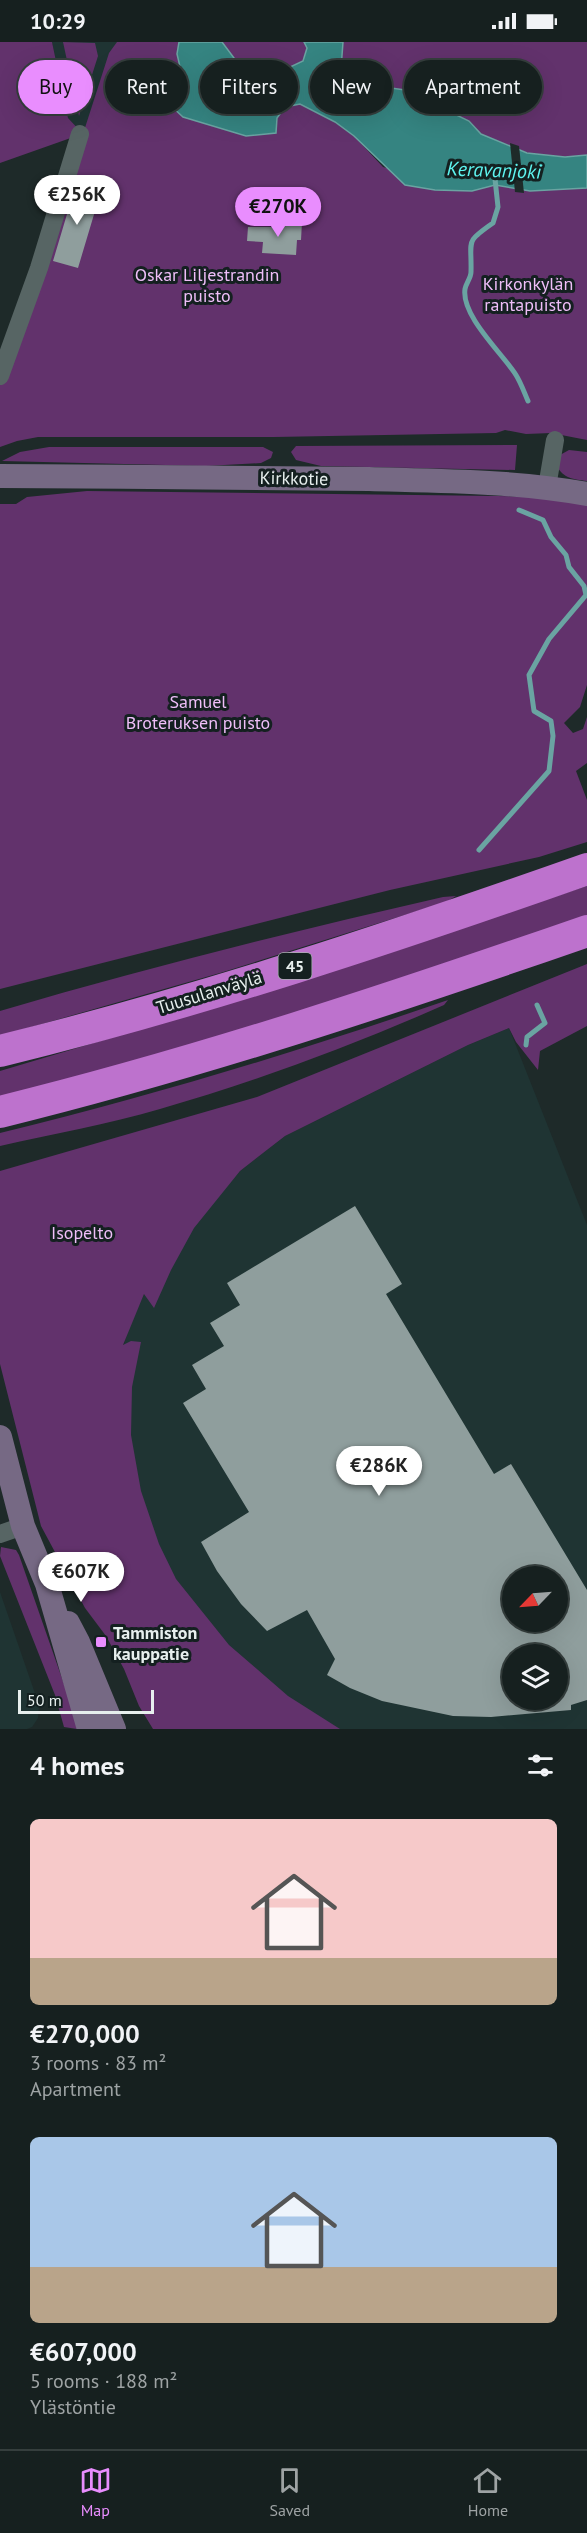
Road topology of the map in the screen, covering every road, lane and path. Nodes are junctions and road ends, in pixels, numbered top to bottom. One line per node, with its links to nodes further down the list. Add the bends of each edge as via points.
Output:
1 (80, 134): 2 (street, via 39,268)
2 (0, 376)
3 (555, 440): 5 (street)
4 (0, 476): 5 (street, Kirkkotie, via 281,477)
5 (547, 487): 6 (street, Kirkkotie)
6 (587, 494)
7 (587, 869): 9 (highway, Tuusulanväylä / 45, via 412,930)
8 (587, 931): 10 (highway, via 431,985 200,1057)
9 (0, 1051)
10 (0, 1112)
11 (0, 1437): 12 (street)
12 (23, 1526): 13 (street); 14 (street)
13 (0, 1534)
14 (46, 1584): 15 (street); 16 (street, via 78,1642)
15 (90, 1729)
16 (114, 1729)

